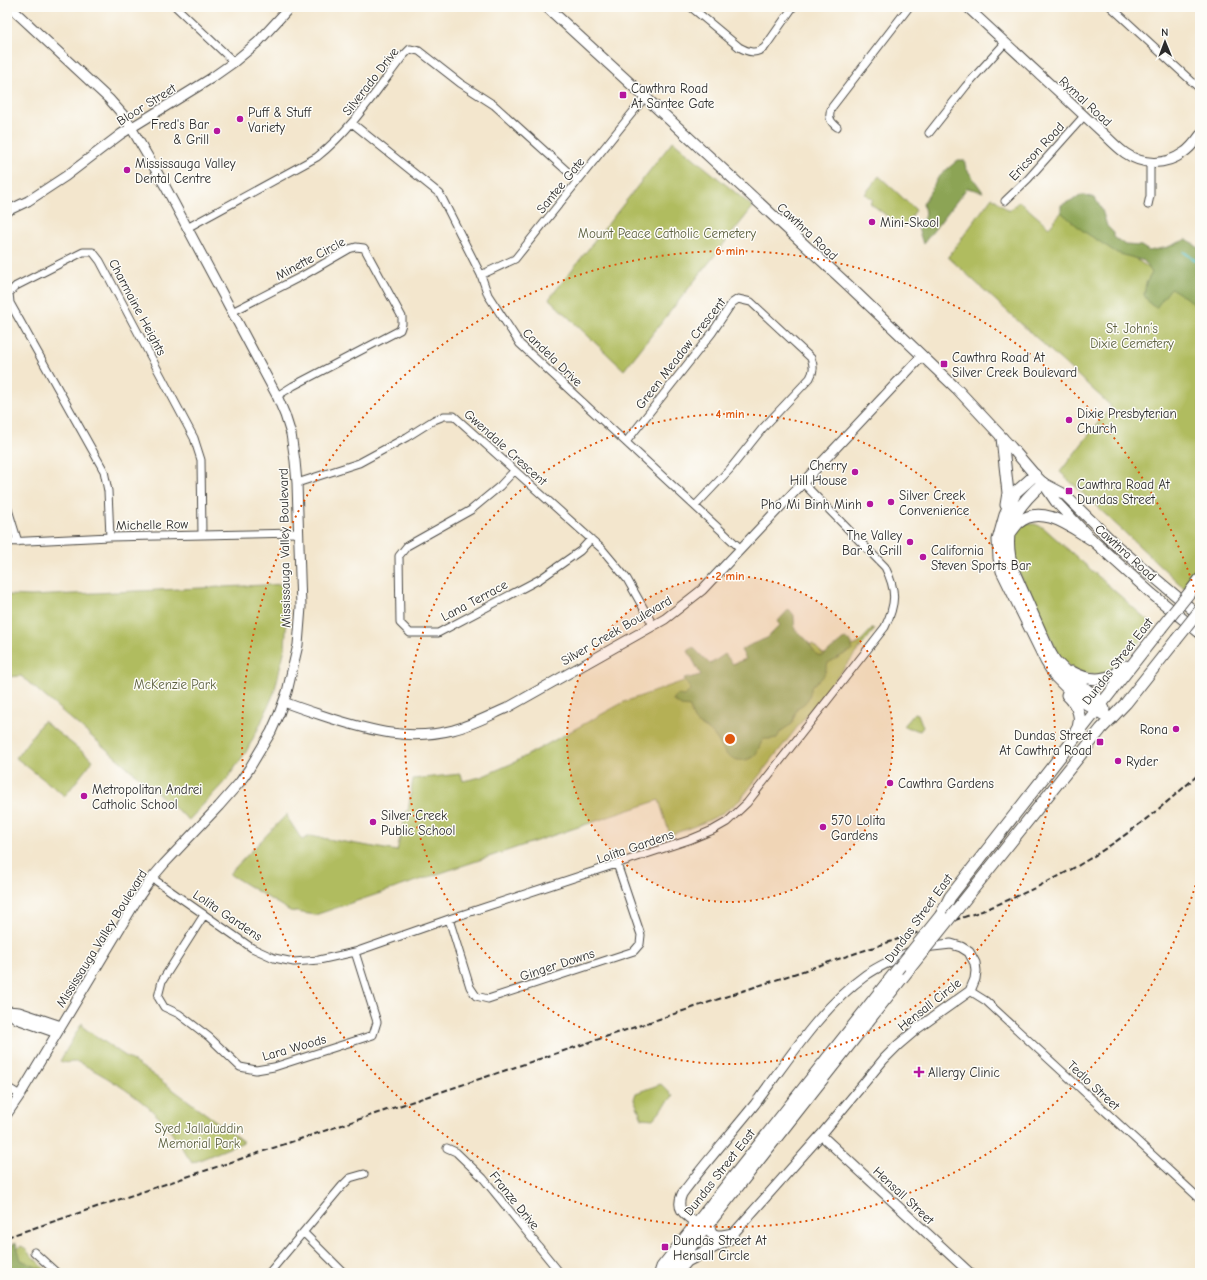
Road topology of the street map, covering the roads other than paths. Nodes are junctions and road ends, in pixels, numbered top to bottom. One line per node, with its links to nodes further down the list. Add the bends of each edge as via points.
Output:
1 (10, 7): 17 (street, Mississauga Valley Boulevard, via 110,99)
2 (176, 7): 11 (street)
3 (290, 7): 11 (street, Bloor Street, via 258,42)
4 (547, 7): 13 (main road, Cawthra Road)
5 (691, 7): 6 (street, via 747,52 754,53 765,47)
6 (793, 7)
7 (910, 7): 16 (street, via 832,107 830,119)
8 (967, 7): 10 (street, Rymal Road)
9 (1111, 7): 12 (street)
10 (1005, 43): 14 (street, Rymal Road); 18 (street, via 966,86)
11 (234, 62): 17 (street, Bloor Street, via 210,80)
12 (1200, 89)
13 (645, 97): 21 (street, Santee Gate); 28 (main road, Cawthra Road)
14 (1084, 116): 20 (street, Rymal Road, via 1125,153); 22 (street, Ericson Road)
15 (352, 123): 21 (street, Silverado Drive, via 403,56 410,49 419,51 460,83 494,105); 25 (street, Silverado Drive, via 317,157); 26 (street, Candela Drive, via 440,194)
16 (837, 127)
17 (132, 128): 24 (street, Bloor Street, via 66,176 28,201); 25 (street, Mississauga Valley Boulevard)
18 (929, 133)
19 (1200, 135): 20 (street, Rymal Road, via 1183,154 1166,161)
20 (1150, 162): 23 (street)
21 (578, 181): 26 (street, Santee Gate, via 515,259)
22 (1005, 201)
23 (1148, 205)
24 (7, 211)
25 (187, 228): 27 (street, Mississauga Valley Boulevard)
26 (481, 275): 31 (street, Candela Drive, via 488,295 520,344)
27 (232, 312): 29 (street, Mississauga Valley Boulevard); 29 (street, Minette Circle, via 349,249 364,248 368,253 402,317 400,330)
28 (922, 356): 30 (main road, Cawthra Road, via 958,390); 34 (street, Silver Creek Boulevard)
29 (277, 396): 36 (street, Mississauga Valley Boulevard, via 291,434)
30 (1002, 438): 33 (main road, Cawthra Road); 39 (main road, via 1008,493)
31 (626, 442): 38 (street, Candela Drive); 38 (street, Green Meadow Crescent, via 712,333 732,303 738,299 751,302 811,358 814,372)
32 (514, 471): 36 (street, Gwendale Crescent, via 454,416 444,416 359,463); 44 (street, Gwendale Crescent); 44 (street, Lana Terrace, via 471,510 407,546 399,556 400,623 410,634 438,633 540,579 580,551)
33 (1035, 475): 35 (main road, Cawthra Road); 39 (main road, via 1016,492)
34 (803, 483): 48 (street, Silver Creek Boulevard); 61 (street, Lolita Gardens, via 885,567 894,598 893,608 885,627 747,803 727,822 689,840)
35 (1043, 483): 42 (main road, via 1019,508 1013,517); 45 (main road, Cawthra Road, via 1056,502); 51 (main road, Cawthra Road, via 1064,494 1117,546)
36 (297, 484): 40 (street, Mississauga Valley Boulevard)
37 (7, 506): 47 (street)
38 (695, 506): 48 (street, Candela Drive)
39 (1005, 515): 56 (main road, via 998,540 1002,571)
40 (298, 533): 41 (street, Michelle Row); 57 (street, Mississauga Valley Boulevard, via 301,607 298,645)
41 (202, 535): 43 (street, Michelle Row); 43 (street, Charmaine Heights, via 201,460 194,438 100,261 92,252 82,252 16,286 10,293 10,303 104,471 108,491)
42 (1008, 535): 45 (main road, via 1019,523 1040,516 1057,519); 55 (main road, via 1009,557 1013,570 1048,649)
43 (110, 537): 47 (street, Michelle Row)
44 (591, 539): 52 (street, Gwendale Crescent, via 627,579)
45 (1091, 539): 53 (main road, Cawthra Road, via 1152,594)
46 (7, 542): 47 (street, Michelle Row)
47 (18, 542)
48 (741, 549): 52 (street, Silver Creek Boulevard, via 702,590 665,619)
49 (1200, 579): 54 (main road, Dundas Street East, bridge)
50 (1200, 610): 59 (main road, Dundas Street East, bridge, via 1126,704)
51 (1200, 616)
52 (653, 625): 57 (street, Silver Creek Boulevard, via 507,708 452,730 412,735 374,731)
53 (1200, 632)
54 (1149, 643): 55 (main road, via 1140,647 1115,675 1095,679 1082,678); 58 (main road, Dundas Street East)
55 (1062, 667): 58 (main road, via 1094,696)
56 (1056, 677): 58 (main road, via 1074,694); 60 (main road, via 1056,685 1075,703 1079,712 1077,730)
57 (284, 702): 62 (street, Mississauga Valley Boulevard, via 268,738 240,782)
58 (1099, 707): 59 (main road); 60 (main road, Dundas Street East)
59 (1111, 719): 76 (main road, Dundas Street East, bridge)
60 (1058, 758): 77 (main road, Dundas Street East, bridge, via 950,897 941,915)
61 (617, 864): 64 (street, Lolita Gardens); 64 (street, Ginger Downs, via 641,935 640,944 634,951 488,999 476,996 470,987)
62 (152, 878): 63 (street, Lolita Gardens); 68 (street, Mississauga Valley Boulevard)
63 (204, 915): 65 (street, Lolita Gardens, via 252,948 274,958 294,962); 65 (street, Lara Woods, via 162,981 158,997 164,1007 179,1014 209,1037 240,1067 256,1070 274,1067 373,1035 377,1022)
64 (449, 919): 65 (street, Lolita Gardens)
65 (355, 952)
66 (970, 991): 72 (street, Hensall Circle, via 898,1045); 75 (street, Tedlo Street, via 986,1001); 77 (street, Hensall Circle, via 976,975 975,963 966,949 951,944 916,949 865,976 820,1019 682,1194 680,1208)
67 (8, 1012): 68 (street, via 19,1012)
68 (59, 1029): 70 (street, Mississauga Valley Boulevard)
69 (7, 1087): 70 (street)
70 (20, 1095): 71 (street, Mississauga Valley Boulevard)
71 (7, 1114)
72 (821, 1135): 79 (street, Hensall Circle); 88 (street, Hensall Street)
73 (447, 1148): 84 (street, Franze Drive, via 456,1152 483,1178)
74 (364, 1174): 78 (street, via 350,1178)
75 (1200, 1199)
76 (709, 1222): 79 (main road, via 712,1233 717,1237); 86 (main road, Dundas Street East)
77 (696, 1224): 85 (main road, Dundas Street East)
78 (304, 1233): 82 (street); 83 (street)
79 (733, 1234): 87 (main road, via 724,1243 687,1261)
80 (34, 1252): 81 (street)
81 (57, 1273)
82 (270, 1273)
83 (344, 1273)
84 (560, 1273)
85 (660, 1273)
86 (670, 1273)
87 (675, 1273)
88 (970, 1273)

